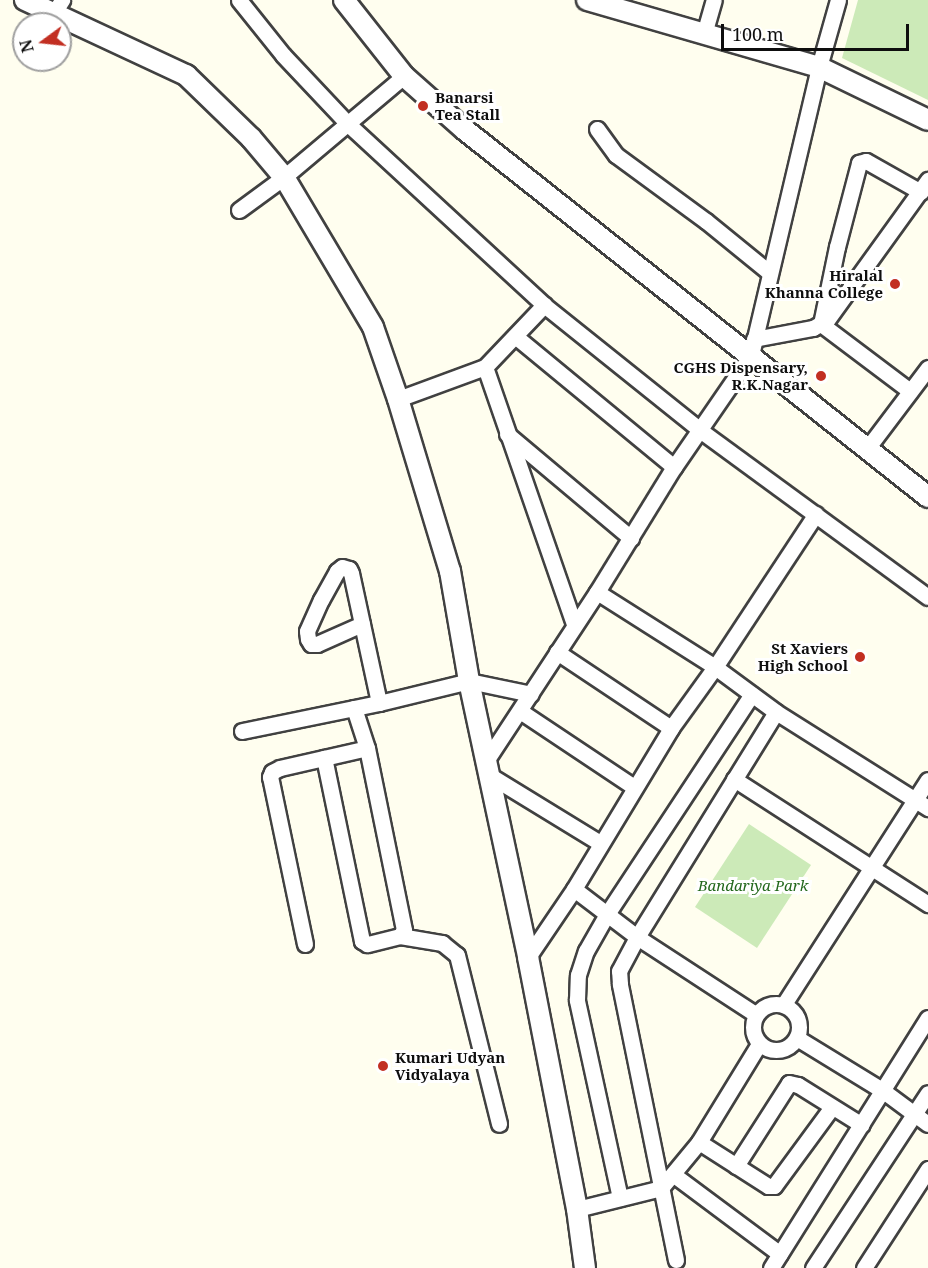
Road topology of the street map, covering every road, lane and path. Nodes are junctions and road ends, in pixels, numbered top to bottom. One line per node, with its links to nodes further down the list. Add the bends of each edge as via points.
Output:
1 (25, 0): 7 (street)
2 (239, 0): 12 (street, via 283,55)
3 (344, 0): 10 (street)
4 (714, 0): 8 (street)
5 (838, 0): 9 (street)
6 (594, 1): 8 (street)
7 (57, 7): 14 (street, via 186,75 251,138)
8 (704, 34): 9 (street)
9 (819, 67): 11 (street); 17 (street)
10 (404, 75): 12 (street); 21 (street, via 465,130)
11 (928, 120)
12 (348, 124): 14 (street); 18 (street)
13 (597, 129): 17 (street, via 616,155)
14 (284, 177): 16 (street); 25 (street, via 373,327)
15 (924, 186): 19 (street, via 833,313); 19 (street, via 866,161 859,164)
16 (239, 210)
17 (770, 273): 21 (street)
18 (544, 305): 20 (street); 26 (street)
19 (821, 324): 21 (street); 24 (street)
20 (515, 336): 22 (street); 29 (street)
21 (752, 347): 26 (street); 28 (street)
22 (485, 368): 25 (street); 27 (street)
23 (928, 368): 24 (street)
24 (910, 391): 28 (street)
25 (398, 399): 39 (street, via 450,572)
26 (701, 431): 29 (street); 31 (street)
27 (507, 434): 32 (street); 36 (street)
28 (866, 450): 30 (street)
29 (674, 467): 32 (street)
30 (928, 497)
31 (816, 514): 34 (street); 38 (street)
32 (631, 537): 33 (street)
33 (597, 592): 36 (street); 38 (street)
34 (928, 597)
35 (362, 624): 35 (street, via 351,573 342,567 321,600 307,631 308,639 317,644); 42 (street)
36 (574, 624): 37 (street)
37 (557, 652): 40 (street); 46 (street)
38 (715, 667): 41 (street); 46 (street)
39 (469, 681): 40 (street); 42 (street); 50 (street)
40 (531, 694): 44 (street)
41 (752, 694): 45 (street); 59 (street)
42 (379, 703): 43 (street)
43 (354, 708): 47 (street); 48 (street)
44 (520, 711): 50 (street); 53 (street)
45 (776, 712): 51 (street); 54 (street)
46 (671, 728): 53 (street)
47 (242, 731)
48 (367, 748): 49 (street); 60 (street, via 403,921)
49 (324, 758): 60 (street, via 358,934 367,944); 62 (street, via 275,769 270,777)
50 (488, 768): 55 (street); 63 (street)
51 (734, 779): 56 (street); 61 (street)
52 (928, 780): 54 (street)
53 (634, 787): 55 (street)
54 (922, 803): 56 (street)
55 (600, 843): 57 (street)
56 (872, 869): 58 (street); 64 (street)
57 (574, 890): 59 (street); 63 (street)
58 (928, 904)
59 (607, 914): 61 (street); 81 (street, via 581,963 577,1000)
60 (400, 936): 73 (street, via 442,943 457,955)
61 (637, 937): 65 (street); 80 (street, via 619,971 620,984)
62 (305, 944)
63 (528, 957): 82 (street)
64 (784, 1004): 65 (street, via 767,1004); 67 (street, via 795,1012 800,1025)
65 (755, 1014): 68 (street, via 753,1035)
66 (928, 1018): 69 (street)
67 (796, 1038): 68 (street, via 789,1047 779,1050 768,1050); 69 (street)
68 (759, 1044): 76 (street)
69 (882, 1090): 72 (street); 75 (street)
70 (928, 1093): 72 (street)
71 (832, 1107): 75 (street); 77 (street, via 776,1185 768,1186); 77 (street, via 789,1083)
72 (914, 1114): 74 (street); 87 (street)
73 (499, 1124)
74 (928, 1124)
75 (862, 1125): 83 (street)
76 (699, 1142): 77 (street); 79 (street)
77 (736, 1166)
78 (928, 1169): 88 (street)
79 (674, 1174): 80 (street); 83 (street)
80 (661, 1188): 81 (street); 84 (street)
81 (620, 1198): 82 (street)
82 (577, 1209): 85 (street)
83 (780, 1254): 86 (street)
84 (676, 1260)
85 (585, 1268)
86 (771, 1268)
87 (813, 1268)
88 (864, 1268)

